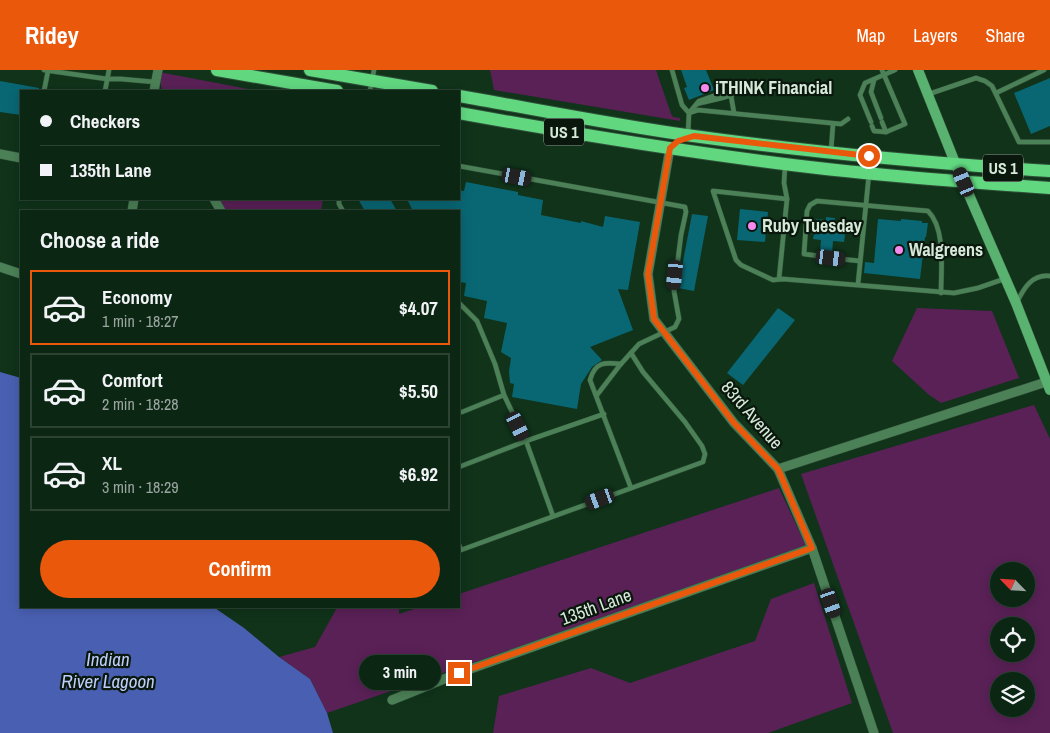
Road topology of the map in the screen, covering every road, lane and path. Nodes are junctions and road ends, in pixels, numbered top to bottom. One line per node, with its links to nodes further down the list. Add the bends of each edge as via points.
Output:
1 (46, 70): 10 (lane); 16 (lane)
2 (108, 70): 12 (lane)
3 (158, 70): 15 (street)
4 (218, 70): 18 (main road)
5 (310, 70): 14 (main road)
6 (672, 70): 24 (lane, via 682,106)
7 (896, 70): 11 (lane)
8 (918, 70): 21 (main road)
9 (1044, 70): 20 (lane)
10 (72, 72): 12 (lane)
11 (883, 73): 13 (lane); 28 (lane, via 905,124)
12 (107, 80): 15 (lane, via 121,79); 17 (lane)
13 (874, 80): 28 (lane, via 871,92); 28 (lane, via 865,83 860,94 874,131)
14 (372, 81): 19 (main road)
15 (154, 87)
16 (44, 90)
17 (105, 90)
18 (332, 90)
19 (426, 90)
20 (996, 93): 21 (lane, via 992,86 976,78); 30 (lane, via 1019,142)
21 (929, 94): 36 (main road)
22 (460, 96): 29 (main road, US 1)
23 (460, 113): 31 (main road, US 1)
24 (689, 113): 25 (lane, via 704,110); 25 (lane, via 695,105 717,100 731,92); 29 (lane)
25 (734, 113): 27 (lane)
26 (848, 119): 27 (lane)
27 (834, 124): 32 (lane)
28 (886, 132)
29 (691, 135): 31 (main road); 32 (main road, US 1)
30 (1050, 142)
31 (670, 148): 35 (main road, US 1); 43 (street, 83rd Avenue)
32 (831, 152): 36 (main road, US 1)
33 (0, 154): 34 (street)
34 (20, 158)
35 (785, 164): 39 (main road, US 1); 42 (lane)
36 (956, 165): 38 (main road, US 1); 40 (main road)
37 (460, 166): 43 (lane)
38 (1050, 171)
39 (869, 173): 40 (main road, US 1); 44 (lane)
40 (964, 182): 41 (main road, US 1); 51 (main road)
41 (1050, 188)
42 (787, 199): 52 (lane); 52 (lane, via 713,191 736,260 773,280)
43 (660, 204): 57 (street, 83rd Avenue, via 648,274 654,319); 57 (lane, via 685,207 686,212 674,291 679,320)
44 (866, 206): 45 (lane, via 817,201 810,205 804,254); 47 (lane); 54 (lane, via 928,211 932,215 941,244)
45 (819, 256)
46 (831, 258): 47 (lane)
47 (860, 261): 53 (lane)
48 (0, 267): 49 (street)
49 (20, 274)
50 (1049, 275): 56 (lane, via 1028,282)
51 (1006, 278): 54 (lane, via 954,294); 56 (main road)
52 (779, 279): 53 (lane)
53 (858, 284): 54 (lane)
54 (941, 293)
55 (460, 303): 61 (lane, via 478,321)
56 (1016, 304): 60 (main road)
57 (665, 333): 58 (lane, via 639,344); 67 (street, 83rd Avenue, via 734,423)
58 (631, 353): 59 (lane); 68 (lane, via 685,422 705,454 703,462)
59 (621, 364): 62 (lane); 62 (lane, via 600,364 595,368 590,380)
60 (1049, 385): 67 (street)
61 (504, 395): 63 (lane); 65 (lane)
62 (596, 395): 64 (lane)
63 (462, 412)
64 (604, 414): 65 (lane); 68 (lane)
65 (526, 442): 66 (lane); 69 (lane)
66 (460, 468)
67 (778, 469): 71 (street, 83rd Avenue)
68 (631, 488): 69 (lane)
69 (553, 516): 70 (lane, via 461,550)
70 (460, 548)
71 (812, 548): 72 (street, 135th Lane); 73 (street, 83rd Avenue)
72 (392, 700)
73 (874, 733)

